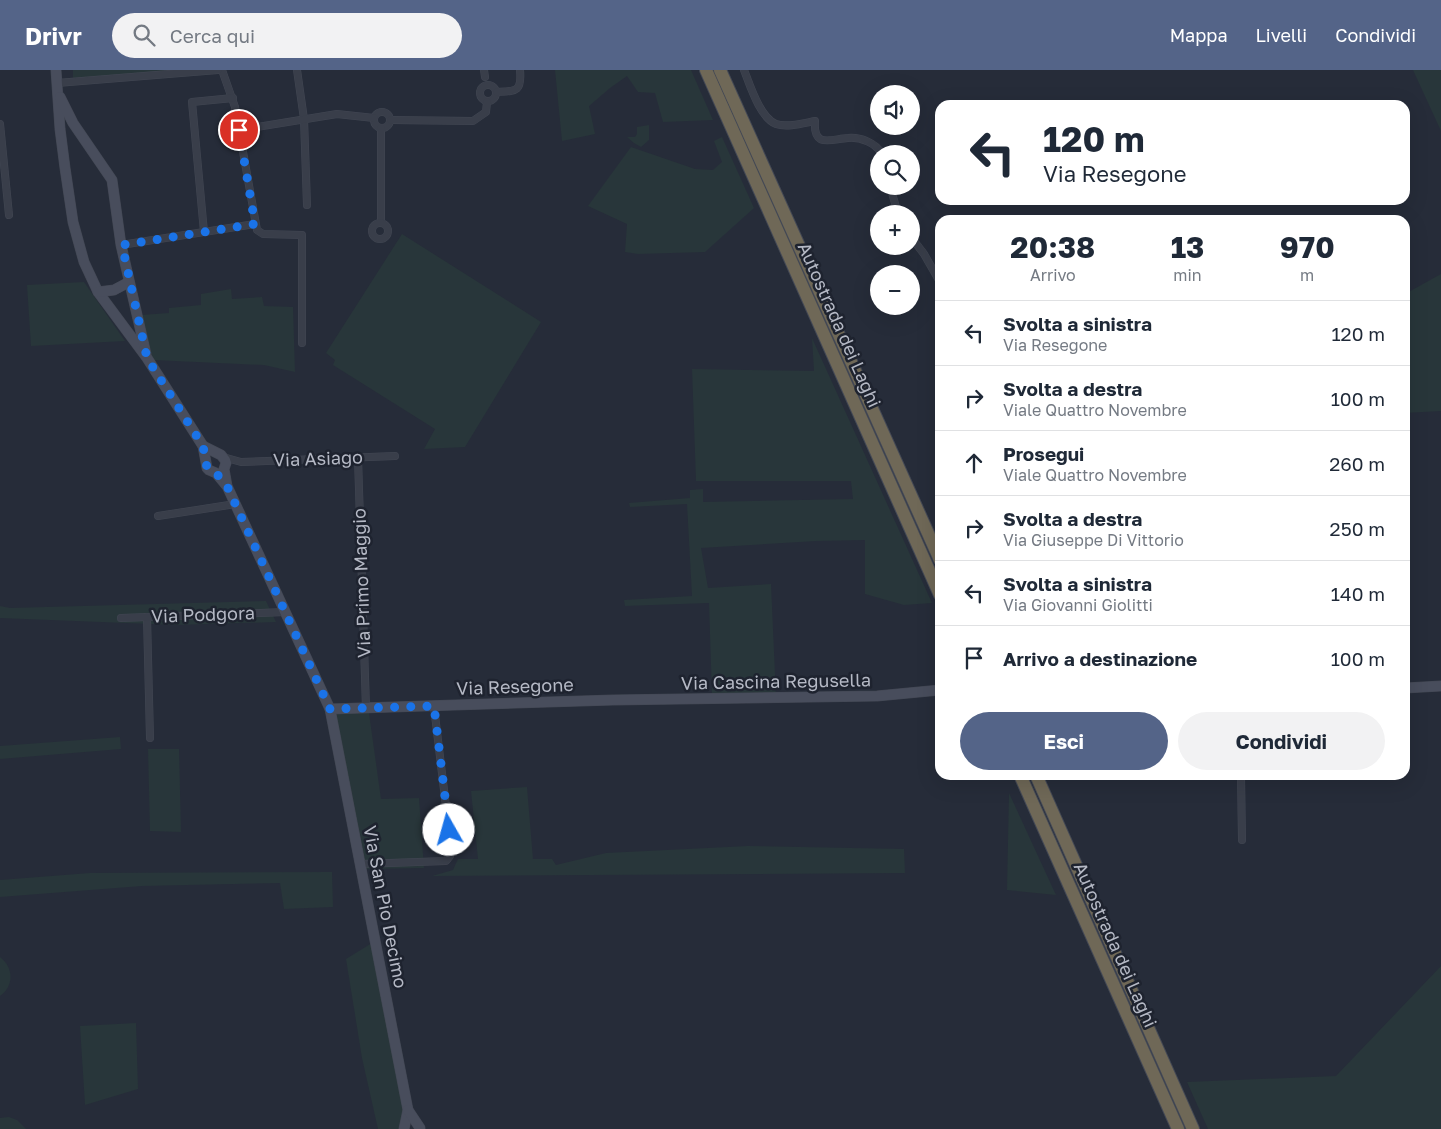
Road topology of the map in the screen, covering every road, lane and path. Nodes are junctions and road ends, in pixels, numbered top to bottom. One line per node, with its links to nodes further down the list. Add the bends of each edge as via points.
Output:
1 (56, 70): 9 (street)
2 (218, 70): 9 (street)
3 (222, 70): 11 (street)
4 (297, 70): 14 (street)
5 (520, 70): 10 (street, via 521,81 515,91)
6 (706, 70): 42 (highway, Autostrada dei Laghi)
7 (720, 70): 41 (highway, Autostrada dei Laghi)
8 (744, 70): 21 (street, via 760,108 777,124 816,121 816,133 826,141 848,138 867,140)
9 (57, 88): 16 (street); 19 (street)
10 (497, 92): 12 (street, via 494,99); 12 (street, via 492,86 482,88 480,96)
11 (233, 98): 20 (street); 26 (street, via 192,102)
12 (487, 102): 15 (street, via 486,112 472,121)
13 (374, 118): 14 (street, via 337,114); 15 (street, via 382,112 387,113); 18 (street, via 376,126)
14 (304, 119): 20 (street); 22 (street)
15 (391, 120): 18 (street, via 389,125)
16 (73, 123): 19 (street); 27 (street, via 112,180)
17 (0, 124): 23 (street)
18 (381, 128): 24 (street)
19 (60, 129): 31 (street, via 73,222 84,262)
20 (239, 130): 25 (street)
21 (874, 145)
22 (307, 205)
23 (9, 215)
24 (380, 222)
25 (255, 224): 26 (street); 32 (street, via 263,234 302,235)
26 (204, 232): 27 (street)
27 (122, 245): 30 (street)
28 (920, 249): 29 (street)
29 (935, 273)
30 (129, 282): 31 (street, via 114,290); 33 (street)
31 (98, 292): 33 (street)
32 (302, 343)
33 (147, 358): 34 (street)
34 (203, 446): 37 (street); 38 (street)
35 (395, 456): 36 (street, Via Asiago)
36 (358, 458): 38 (street, Via Asiago); 51 (street, Via Primo Maggio)
37 (207, 461): 38 (street, via 211,455); 38 (street, via 210,470)
38 (221, 464): 39 (street, Via San Pio Decimo)
39 (236, 505): 40 (street); 43 (street, Via San Pio Decimo)
40 (158, 516)
41 (935, 549)
42 (935, 584)
43 (285, 612): 44 (street, Via Podgora); 52 (street, Via San Pio Decimo)
44 (147, 617): 45 (street, Via Podgora); 53 (street)
45 (121, 618)
46 (1441, 686): 47 (street)
47 (1410, 688)
48 (935, 690): 49 (street, Via Cascina Regusella, via 877,696)
49 (612, 700): 50 (street, Via Resegone)
50 (434, 706): 51 (street, Via Resegone); 58 (street, via 450,856 446,861)
51 (366, 708): 52 (street, Via Resegone)
52 (330, 709): 58 (street, Via San Pio Decimo)
53 (150, 738)
54 (1022, 780): 62 (highway, Autostrada dei Laghi)
55 (1038, 780): 63 (highway, Autostrada dei Laghi)
56 (1241, 780): 57 (street)
57 (1242, 840)
58 (360, 864): 59 (street, Via San Pio Decimo)
59 (408, 1110): 60 (street, Via San Pio Decimo); 61 (street, Via San Pio Decimo)
60 (420, 1128): 61 (street, Via San Pio Decimo, via 411,1125)
61 (405, 1129)
62 (1178, 1129)
63 (1194, 1129)

